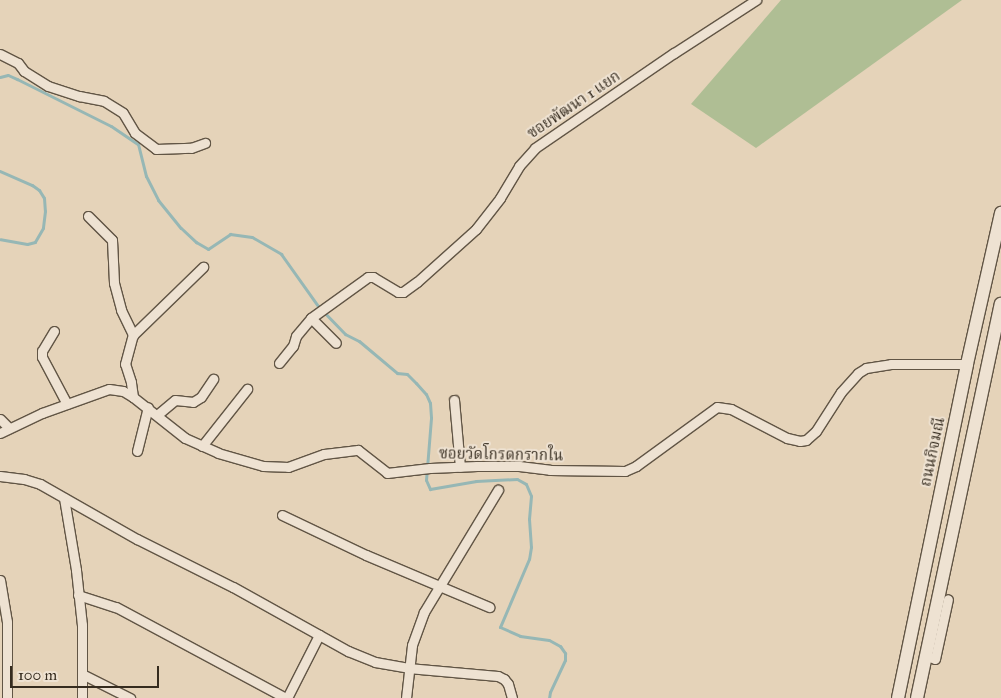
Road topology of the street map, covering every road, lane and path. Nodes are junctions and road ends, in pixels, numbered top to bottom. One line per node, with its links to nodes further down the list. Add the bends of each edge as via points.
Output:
1 (756, 0): 8 (street, ซอยพัฒนา 1 แยก, via 535,148 518,166 500,198 476,229 405,290 398,292 368,277)
2 (0, 54): 3 (street, via 48,86 104,101 123,113 135,133 156,149 191,148)
3 (205, 143)
4 (1001, 213): 13 (main road, ถนนกิจมณี)
5 (88, 216): 10 (street, via 112,240 114,283 121,310)
6 (203, 267): 10 (street)
7 (1001, 304): 14 (main road)
8 (311, 318): 11 (street); 12 (street, ซอยพัฒนา 1 แยก)
9 (54, 331): 19 (street, via 42,356)
10 (134, 335): 17 (street, via 125,364)
11 (336, 343)
12 (280, 363)
13 (967, 364): 14 (main road); 27 (street, ซอยวัดโกรดกรากใน, via 892,364 866,368 841,392 816,431 806,440 787,438 722,406 625,471); 47 (main road, ถนนกิจมณี)
14 (987, 368): 38 (main road)
15 (213, 379): 21 (street, via 201,397 193,402 176,400)
16 (247, 389): 25 (street)
17 (132, 397): 19 (street, ซอยวัดโกรดกรากใน, via 109,390); 20 (street, ซอยวัดโกรดกรากใน)
18 (454, 400): 27 (street)
19 (67, 404): 23 (street, ซอยวัดโกรดกรากใน)
20 (148, 408): 21 (street, ซอยวัดโกรดกรากใน); 26 (street)
21 (157, 416): 25 (street, ซอยวัดโกรดกรากใน, via 173,431)
22 (0, 419): 23 (street)
23 (9, 428): 24 (street, ซอยวัดโกรดกรากใน)
24 (0, 433)
25 (202, 446): 27 (street, ซอยวัดโกรดกรากใน, via 241,460 278,468 296,466 324,454 353,450 362,452 387,473)
26 (137, 451)
27 (460, 466)
28 (0, 476): 30 (street, via 24,478)
29 (498, 490): 33 (street)
30 (64, 498): 34 (street); 37 (street)
31 (282, 515): 33 (street, via 366,555)
32 (0, 580): 41 (street, via 7,622)
33 (439, 584): 36 (street); 39 (street, via 420,621)
34 (78, 594): 40 (street); 44 (street, via 116,608)
35 (948, 599): 38 (street, via 935,659)
36 (489, 607)
37 (319, 635): 39 (street, via 348,652 375,662); 44 (street)
38 (926, 656): 48 (main road)
39 (408, 668): 45 (street); 46 (street, via 498,676 508,684)
40 (82, 674): 42 (street); 43 (street)
41 (7, 698)
42 (82, 698)
43 (130, 698)
44 (287, 698)
45 (406, 698)
46 (512, 698)
47 (898, 698)
48 (917, 698)

